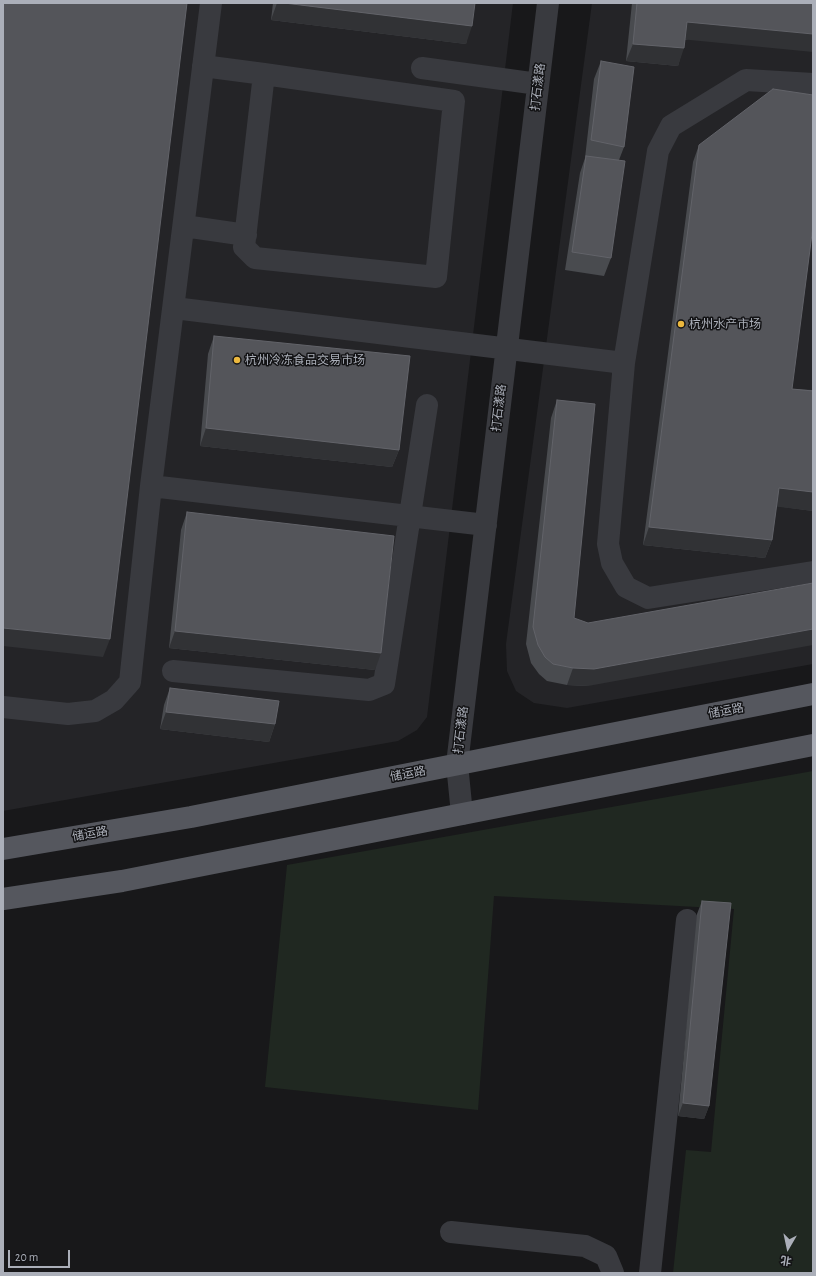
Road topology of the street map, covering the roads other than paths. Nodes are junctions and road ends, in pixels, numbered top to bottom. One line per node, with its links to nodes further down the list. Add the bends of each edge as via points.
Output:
1 (211, 3): 3 (street)
2 (548, 3): 6 (street, 打石漾路)
3 (203, 66): 5 (street); 8 (street)
4 (422, 68): 6 (street)
5 (264, 74): 9 (street); 9 (street, via 454,101 436,277 255,258 244,247)
6 (538, 84): 11 (street, 打石漾路)
7 (813, 84): 12 (street, via 746,80 671,126 658,151)
8 (184, 226): 9 (street); 10 (street)
9 (246, 235)
10 (174, 308): 11 (street); 14 (street)
11 (507, 348): 12 (street); 16 (street, 打石漾路)
12 (624, 363): 17 (street, via 608,544 612,563 626,587 648,598)
13 (427, 405): 15 (street)
14 (152, 486): 15 (street); 20 (street, via 130,682 114,700 95,710 68,714)
15 (410, 516): 16 (street); 18 (street, via 384,684 369,690)
16 (486, 525): 22 (street, 打石漾路)
17 (813, 572)
18 (173, 671)
19 (813, 694): 22 (main road, 储运路)
20 (3, 707)
21 (813, 745): 23 (main road)
22 (457, 764): 23 (street, 打石漾路); 24 (main road, 储运路, via 191,817)
23 (462, 814): 25 (main road, via 122,881)
24 (3, 849)
25 (3, 899)
26 (687, 920): 29 (street)
27 (451, 1232): 28 (street, via 585,1246 606,1256)
28 (613, 1273)
29 (650, 1273)

